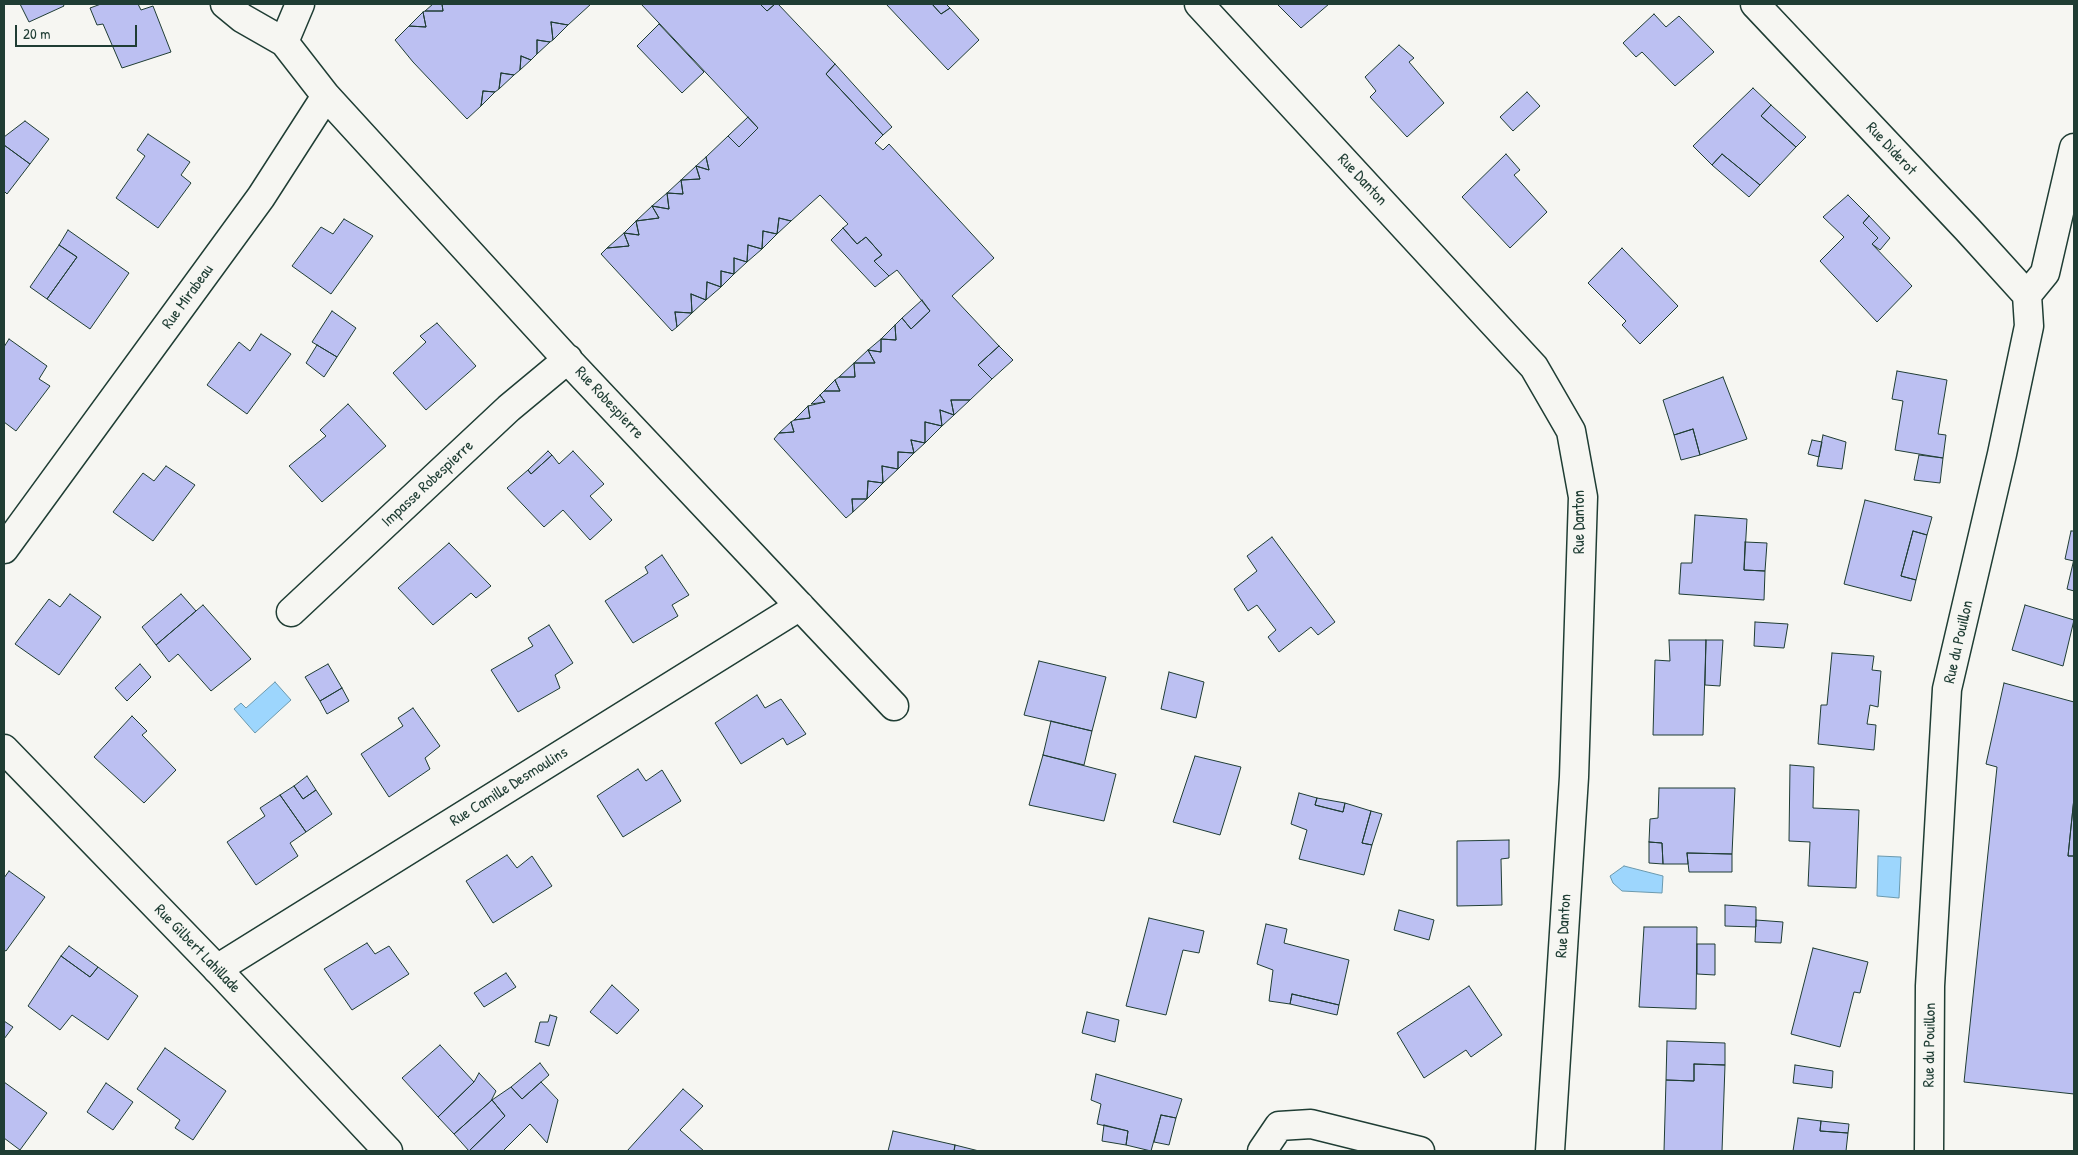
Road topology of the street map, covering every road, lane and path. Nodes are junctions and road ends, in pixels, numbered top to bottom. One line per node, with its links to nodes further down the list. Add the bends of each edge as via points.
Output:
1 (225, 4): 5 (street, via 242,18)
2 (300, 4): 5 (street)
3 (1199, 4): 19 (street, Rue Danton, via 1534,368 1571,431 1583,497 1574,777)
4 (1755, 4): 8 (street, Rue Diderot)
5 (284, 42): 6 (street)
6 (326, 96): 9 (street, Rue Robespierre); 10 (street, Rue Mirabeau, via 261,198)
7 (2074, 148): 8 (street, via 2045,273)
8 (2027, 295): 20 (street, Rue du Pouillon, via 2029,326 1948,689 1930,986)
9 (568, 359): 11 (street, Rue Robespierre); 12 (street, Impasse Robespierre, via 509,408)
10 (4, 549)
11 (800, 606): 13 (street, Rue Robespierre); 15 (street, Rue Camille Desmoulins)
12 (291, 612)
13 (894, 706)
14 (4, 748): 15 (street, Rue Gilbert Lahillade)
15 (217, 969): 16 (street, Rue Gilbert Lahillade)
16 (388, 1151)
17 (1262, 1151): 18 (street, via 1279,1126 1311,1124)
18 (1420, 1151)
19 (1550, 1151)
20 (1929, 1151)

